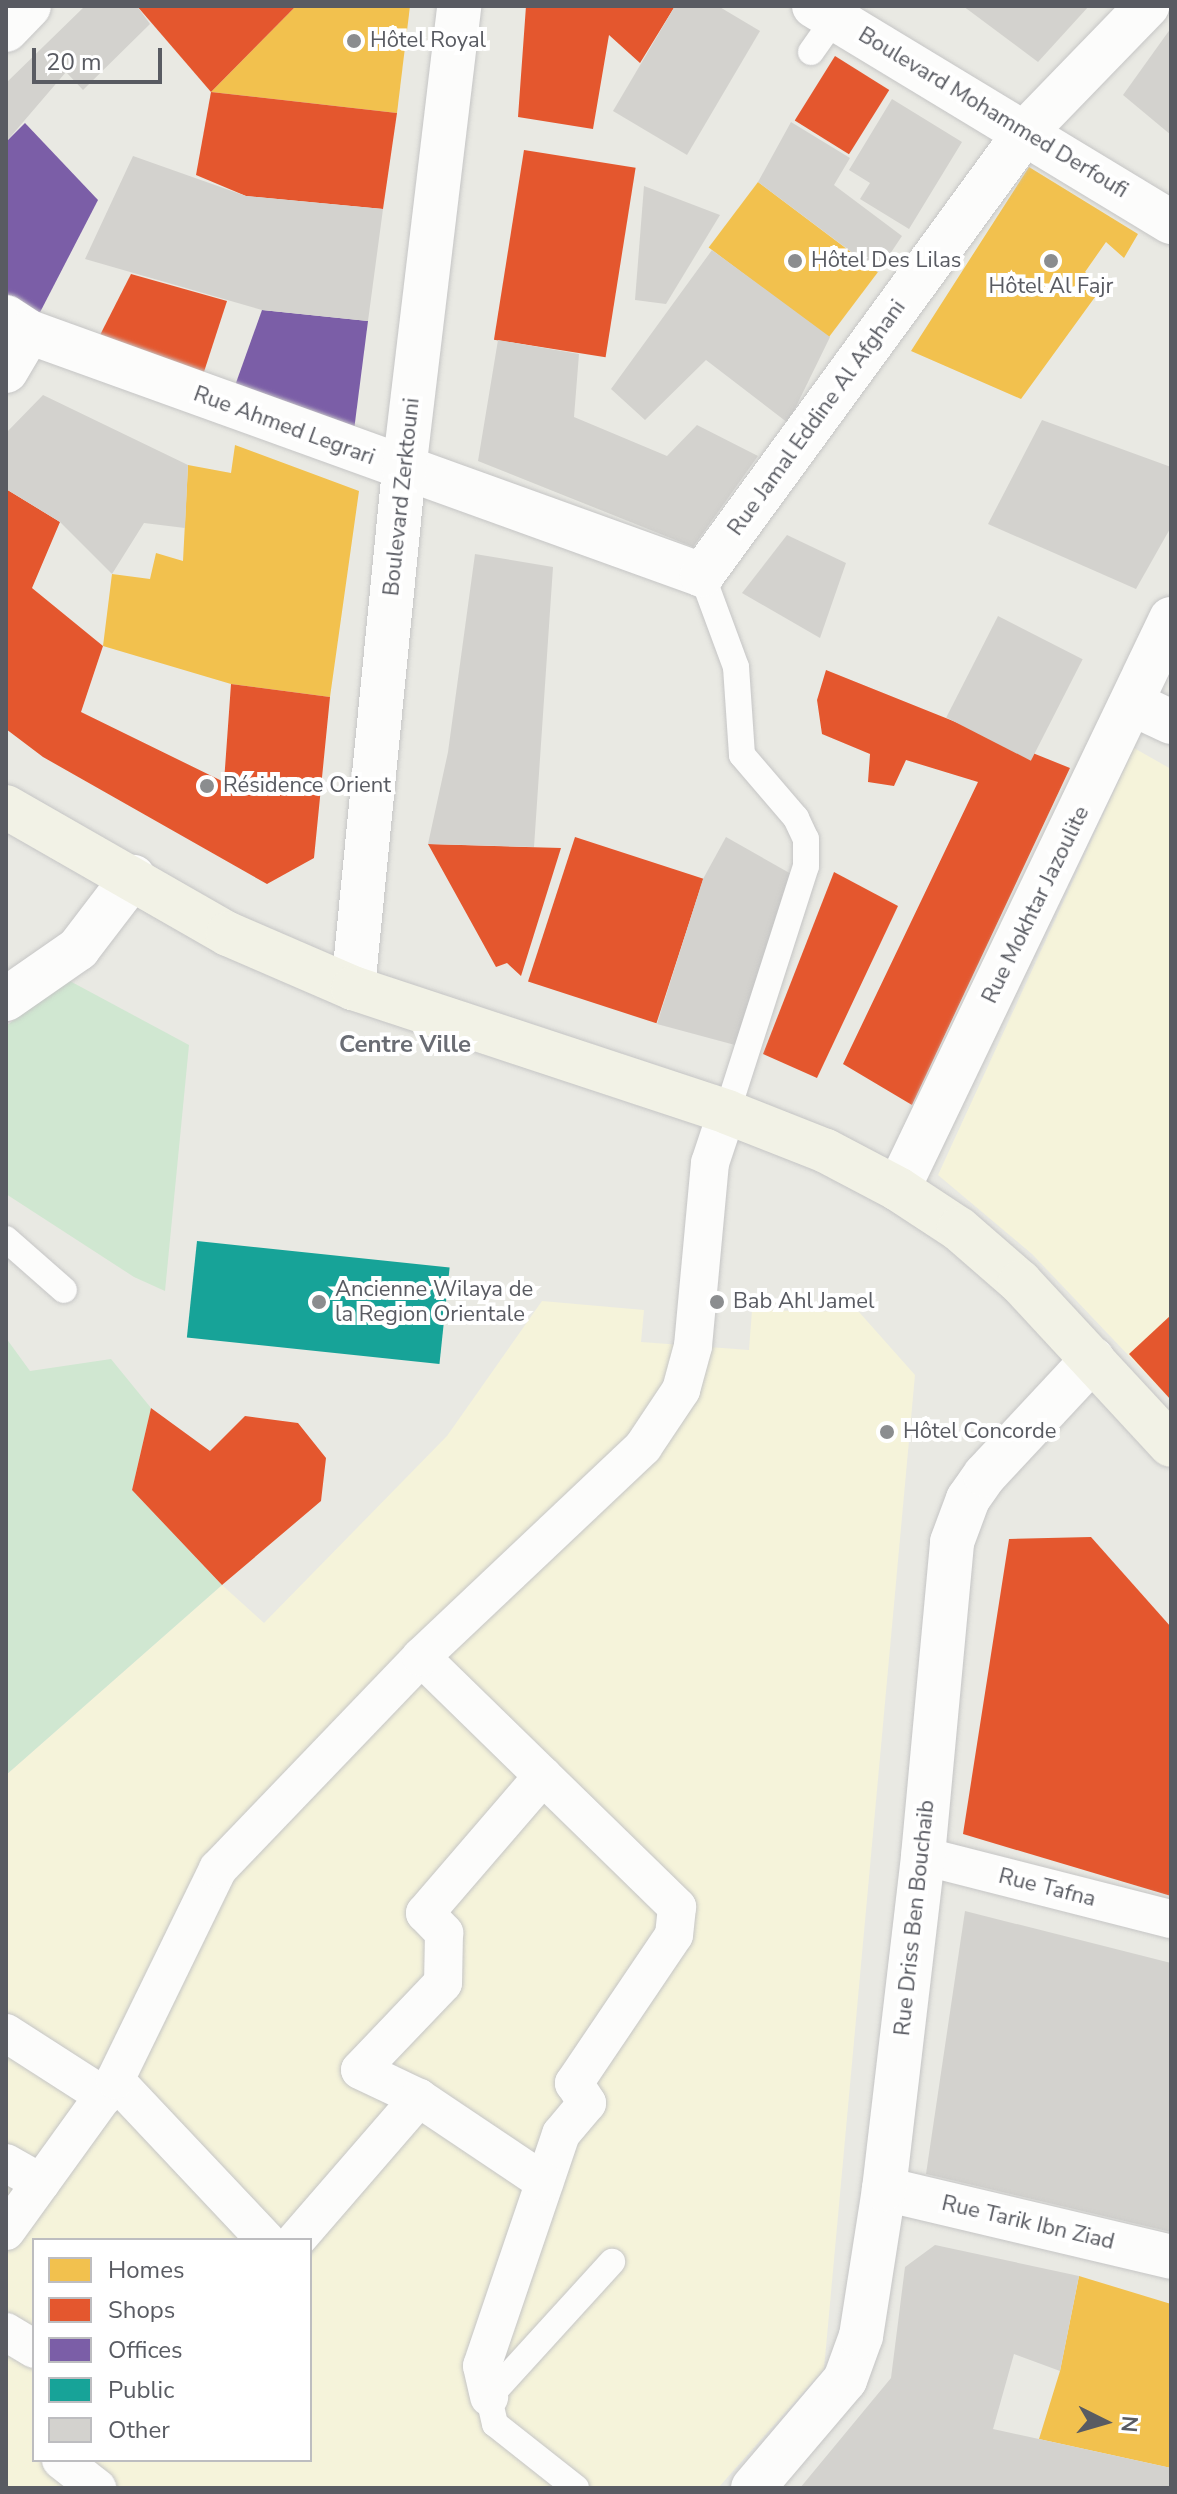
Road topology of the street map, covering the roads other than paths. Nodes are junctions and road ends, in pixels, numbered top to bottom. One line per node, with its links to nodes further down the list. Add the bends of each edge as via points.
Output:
1 (29, 6): 5 (street)
2 (459, 6): 10 (street, Boulevard Zerktouni)
3 (1147, 6): 6 (street, Rue Jamal Eddine Al Afghani)
4 (820, 25): 6 (street, Boulevard Mohammed Derfoufi)
5 (6, 30)
6 (1027, 130): 7 (street, Boulevard Mohammed Derfoufi); 11 (street, Rue Jamal Eddine Al Afghani)
7 (1171, 222)
8 (17, 324): 9 (street); 10 (street, Rue Ahmed Legrari)
9 (6, 371)
10 (404, 470): 11 (street, Rue Ahmed Legrari); 16 (street, Boulevard Zerktouni)
11 (702, 575): 18 (lane, via 736,667 742,755 796,818 806,839 806,866)
12 (1171, 619): 13 (street, Rue Mokhtar Jazoulite)
13 (1152, 713): 19 (street, Rue Mokhtar Jazoulite)
14 (6, 807): 15 (main road)
15 (133, 877): 16 (main road, via 228,934); 17 (street, via 78,949)
16 (353, 988): 18 (main road)
17 (6, 999)
18 (727, 1112): 19 (main road, via 826,1151); 24 (street, via 710,1163 693,1346 681,1390 643,1447)
19 (898, 1189): 22 (main road, via 959,1229 1020,1282)
20 (6, 1239): 21 (lane)
21 (64, 1290)
22 (1093, 1359): 23 (main road); 26 (street, Rue Driss Ben Bouchaib, via 985,1475 968,1499 952,1542)
23 (1171, 1445)
24 (421, 1657): 25 (street); 29 (street, via 218,1869)
25 (543, 1776): 30 (street, via 425,1913 444,1933 443,1983 360,2070); 32 (street, via 677,1907 674,1935 574,2083 587,2103 561,2134)
26 (923, 1856): 27 (street, Rue Tafna); 34 (street, Rue Driss Ben Bouchaib)
27 (1171, 1919)
28 (6, 2033): 29 (street)
29 (110, 2088): 33 (street); 36 (street)
30 (419, 2098): 32 (street); 37 (street)
31 (6, 2163): 33 (street)
32 (544, 2182): 42 (street, via 482,2366)
33 (41, 2183): 35 (street)
34 (884, 2189): 38 (street, Rue Tarik Ibn Ziad); 46 (street, Rue Driss Ben Bouchaib, via 855,2359 845,2380)
35 (6, 2231)
36 (264, 2238)
37 (298, 2238)
38 (1171, 2257)
39 (612, 2262): 42 (lane)
40 (6, 2332): 41 (street)
41 (32, 2348)
42 (489, 2397): 45 (lane, via 495,2424)
43 (64, 2462): 44 (street)
44 (97, 2488)
45 (576, 2488)
46 (753, 2488)

